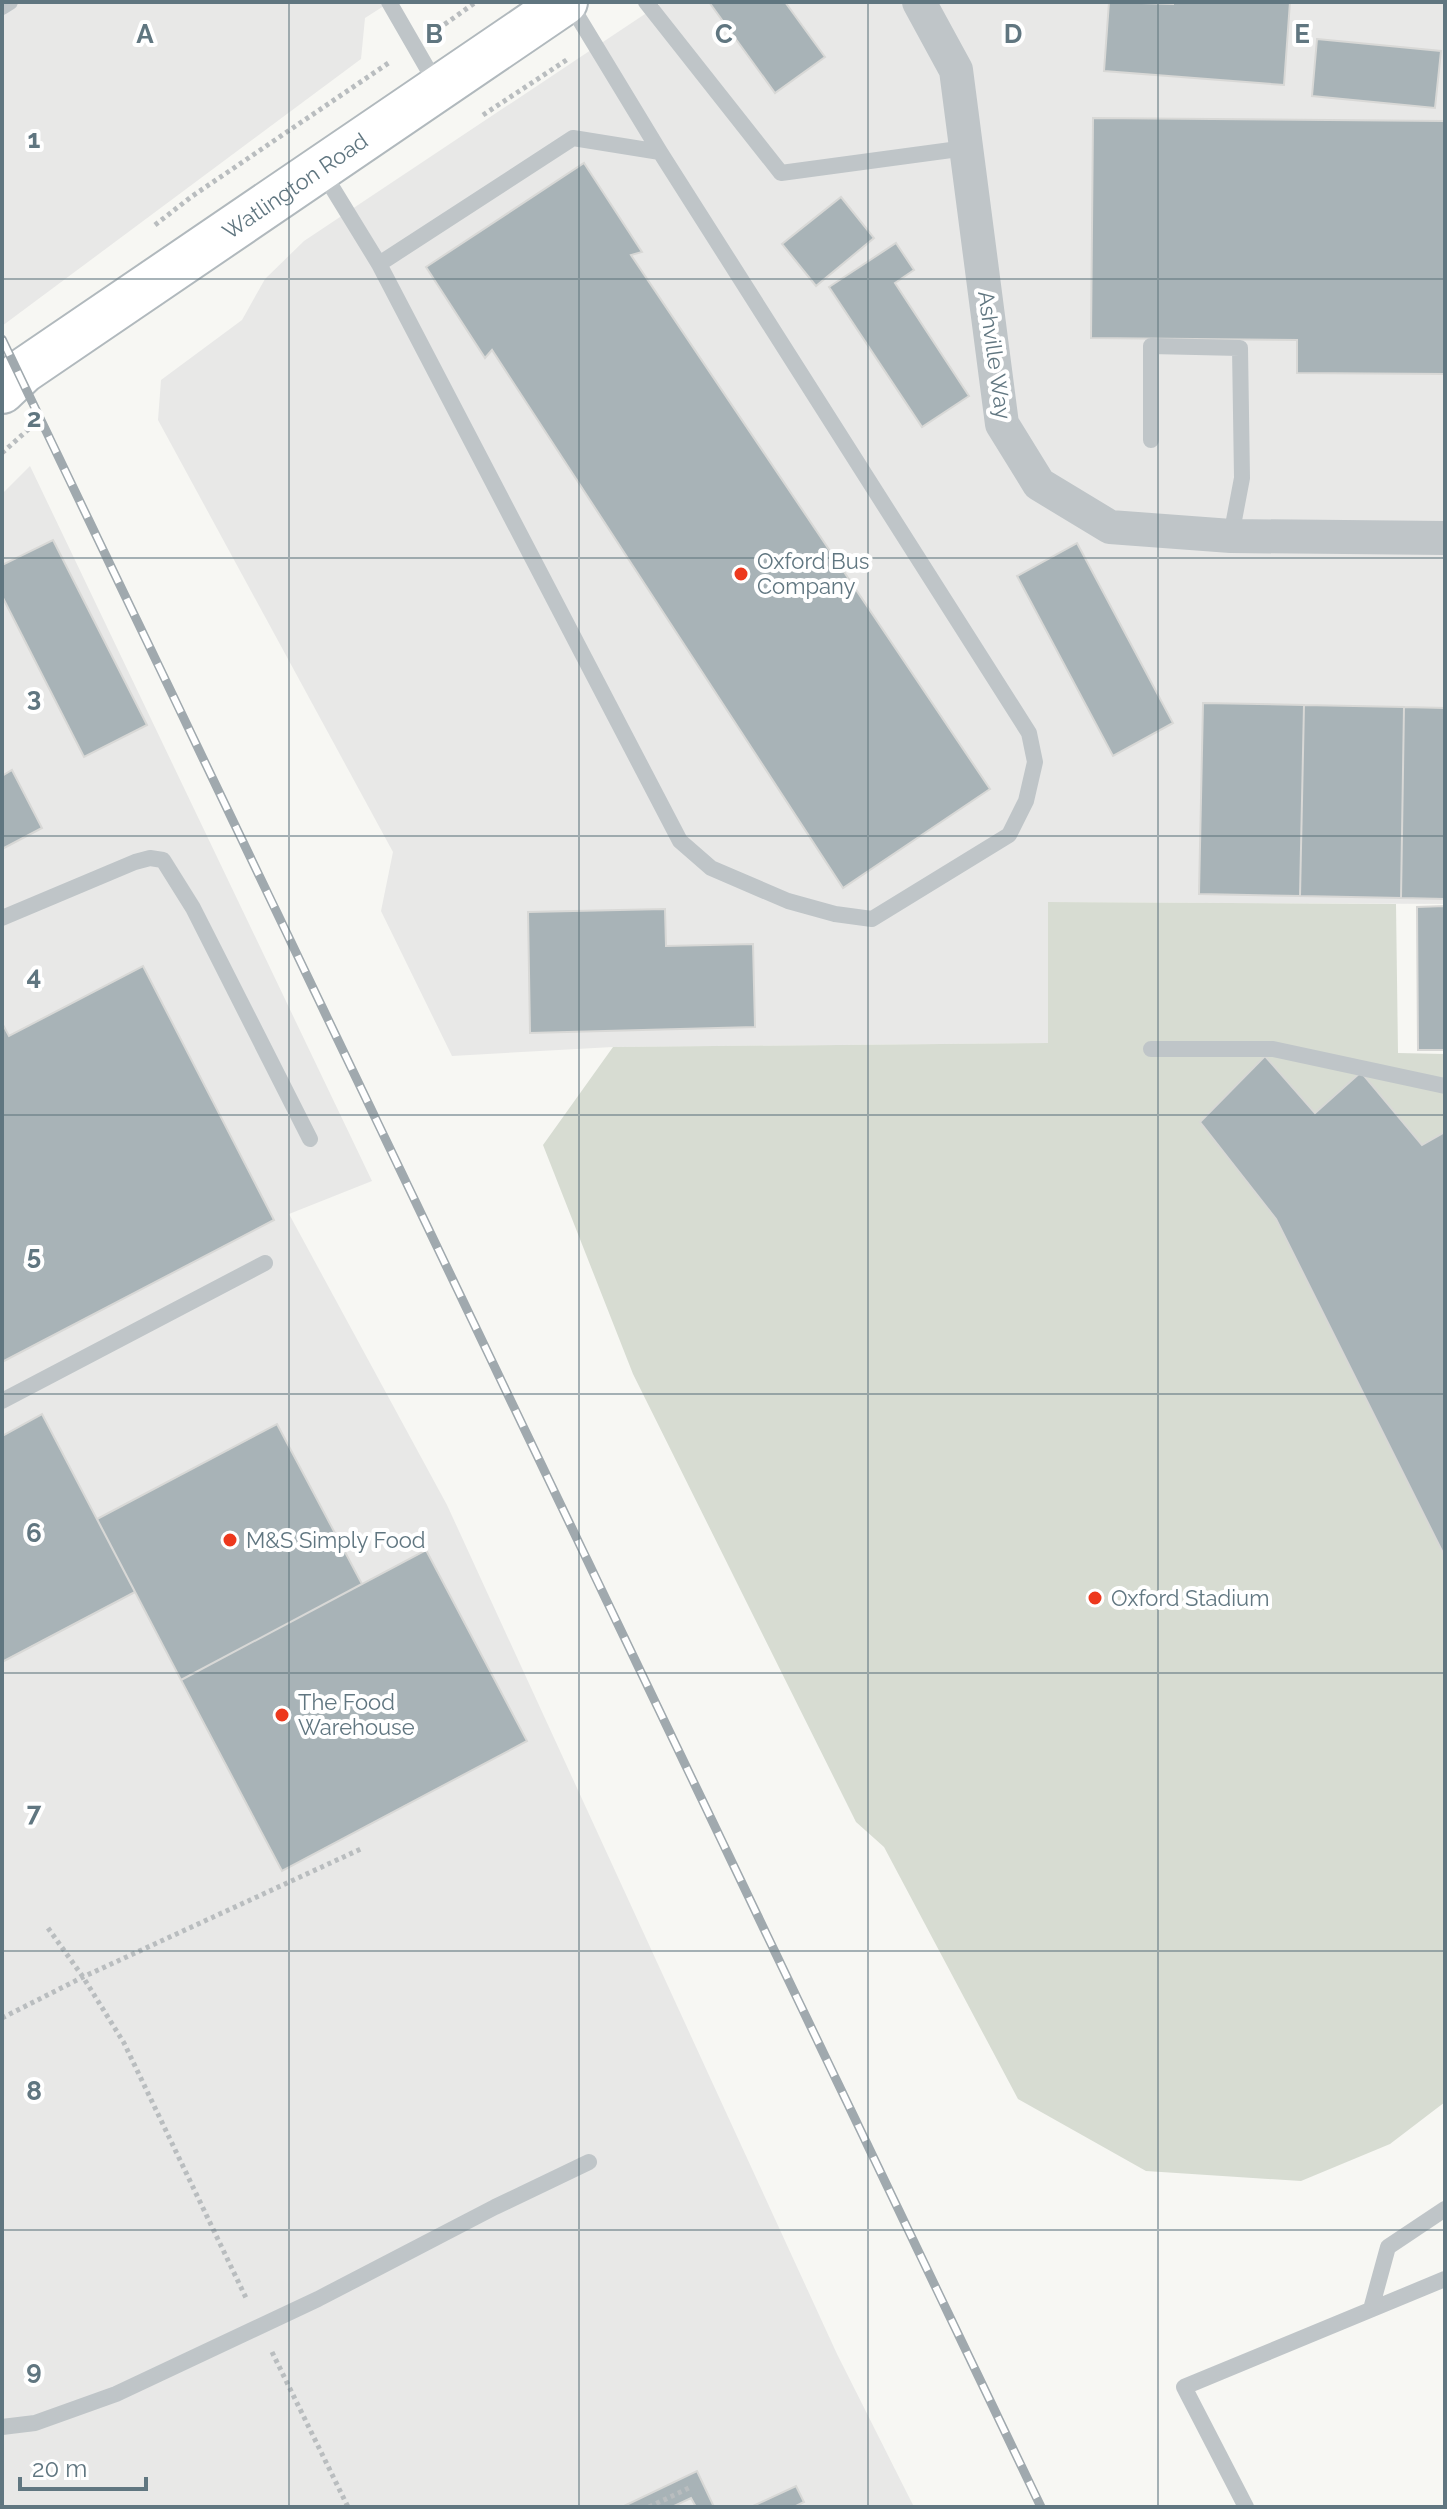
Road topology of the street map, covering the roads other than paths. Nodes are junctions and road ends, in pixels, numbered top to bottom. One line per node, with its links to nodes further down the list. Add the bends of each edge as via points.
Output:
1 (10, 2): 6 (lane)
2 (389, 2): 7 (lane)
3 (567, 2): 7 (main road, Watlington Road); 9 (lane)
4 (646, 2): 8 (lane, via 781,173)
5 (919, 2): 8 (street, Ashville Way, via 956,70)
6 (2, 7)
7 (439, 88): 10 (main road, Watlington Road)
8 (966, 148): 14 (street, Ashville Way, via 1002,424 1039,484 1110,527)
9 (660, 152): 11 (lane, via 573,138); 11 (lane, via 1029,733 1035,762 1026,801 1009,835 872,919 788,901 711,868 680,841)
10 (320, 168): 11 (lane); 12 (main road, Watlington Road)
11 (379, 264)
12 (12, 381)
13 (1151, 440): 14 (lane, via 1151,346 1240,348 1242,478)
14 (1231, 536): 15 (street, Ashville Way)
15 (1445, 538)
16 (2, 918): 19 (lane, via 135,862 163,860 193,908)
17 (1151, 1049): 18 (lane, via 1273,1049)
18 (1445, 1086)
19 (310, 1139)
20 (265, 1263): 21 (lane)
21 (2, 1401)
22 (589, 2162): 26 (lane, via 116,2394 35,2423)
23 (1445, 2209): 25 (lane, via 1388,2247)
24 (1445, 2279): 25 (lane)
25 (1371, 2309): 27 (lane, via 1184,2387)
26 (2, 2427)
27 (1246, 2507)

